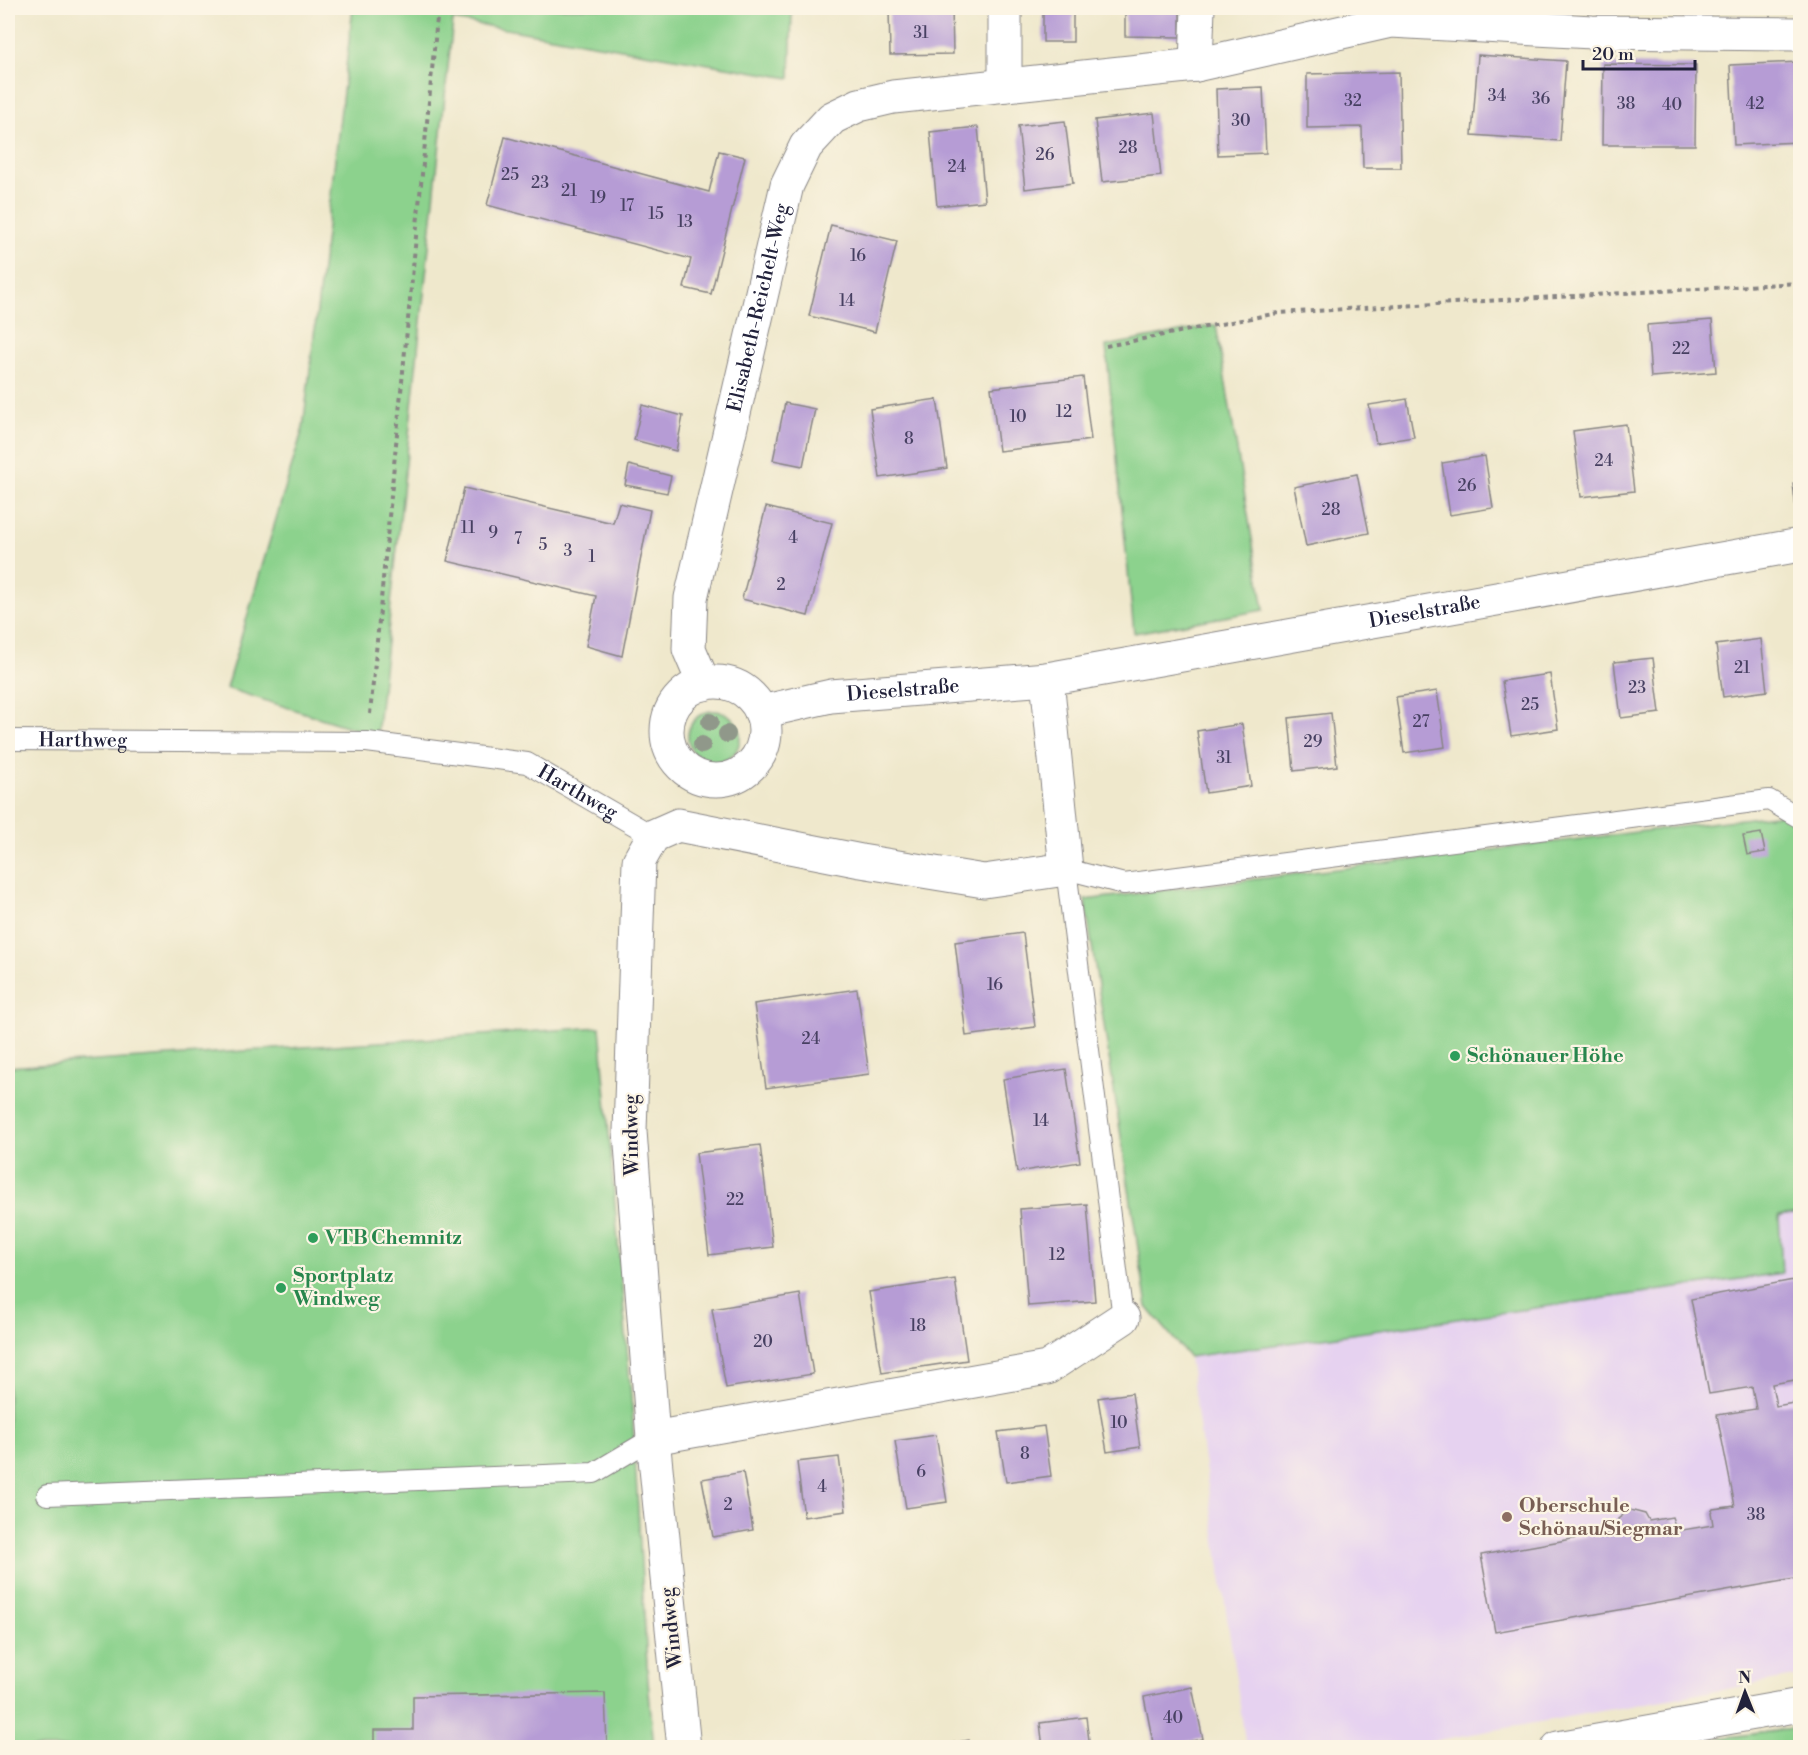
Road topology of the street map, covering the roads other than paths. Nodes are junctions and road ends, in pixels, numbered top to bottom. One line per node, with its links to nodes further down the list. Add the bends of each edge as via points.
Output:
1 (1005, 8): 8 (street)
2 (1198, 8): 7 (street)
3 (1391, 14): 4 (street, Elisabeth-Reichelt-Weg); 7 (street, Elisabeth-Reichelt-Weg)
4 (1592, 20): 5 (street, Elisabeth-Reichelt-Weg)
5 (1686, 20): 6 (street, Elisabeth-Reichelt-Weg)
6 (1800, 34)
7 (1196, 65): 8 (street, Elisabeth-Reichelt-Weg)
8 (1005, 86): 11 (street, Elisabeth-Reichelt-Weg, via 893,97 859,105 832,118 806,146 787,185 691,598 689,649)
9 (1800, 545): 10 (street, Dieselstraße)
10 (1047, 679): 12 (street, Dieselstraße, via 831,696); 16 (street)
11 (704, 684): 12 (street, via 731,684 744,690); 12 (street, via 677,701 666,731 676,761 688,772 718,781 747,770 764,743)
12 (761, 712)
13 (8, 740): 15 (lane, Harthweg, via 367,742 527,764)
14 (1800, 818): 16 (lane, via 1769,800 1124,884)
15 (653, 836): 16 (street, via 678,825 984,881); 18 (street, Windweg, via 639,861 630,1131)
16 (1066, 869): 17 (lane)
17 (1123, 1318): 18 (street, via 1047,1368)
18 (653, 1438): 19 (lane, via 594,1473); 21 (street, Windweg)
19 (47, 1495)
20 (1800, 1705): 22 (street)
21 (684, 1748)
22 (1557, 1748)

